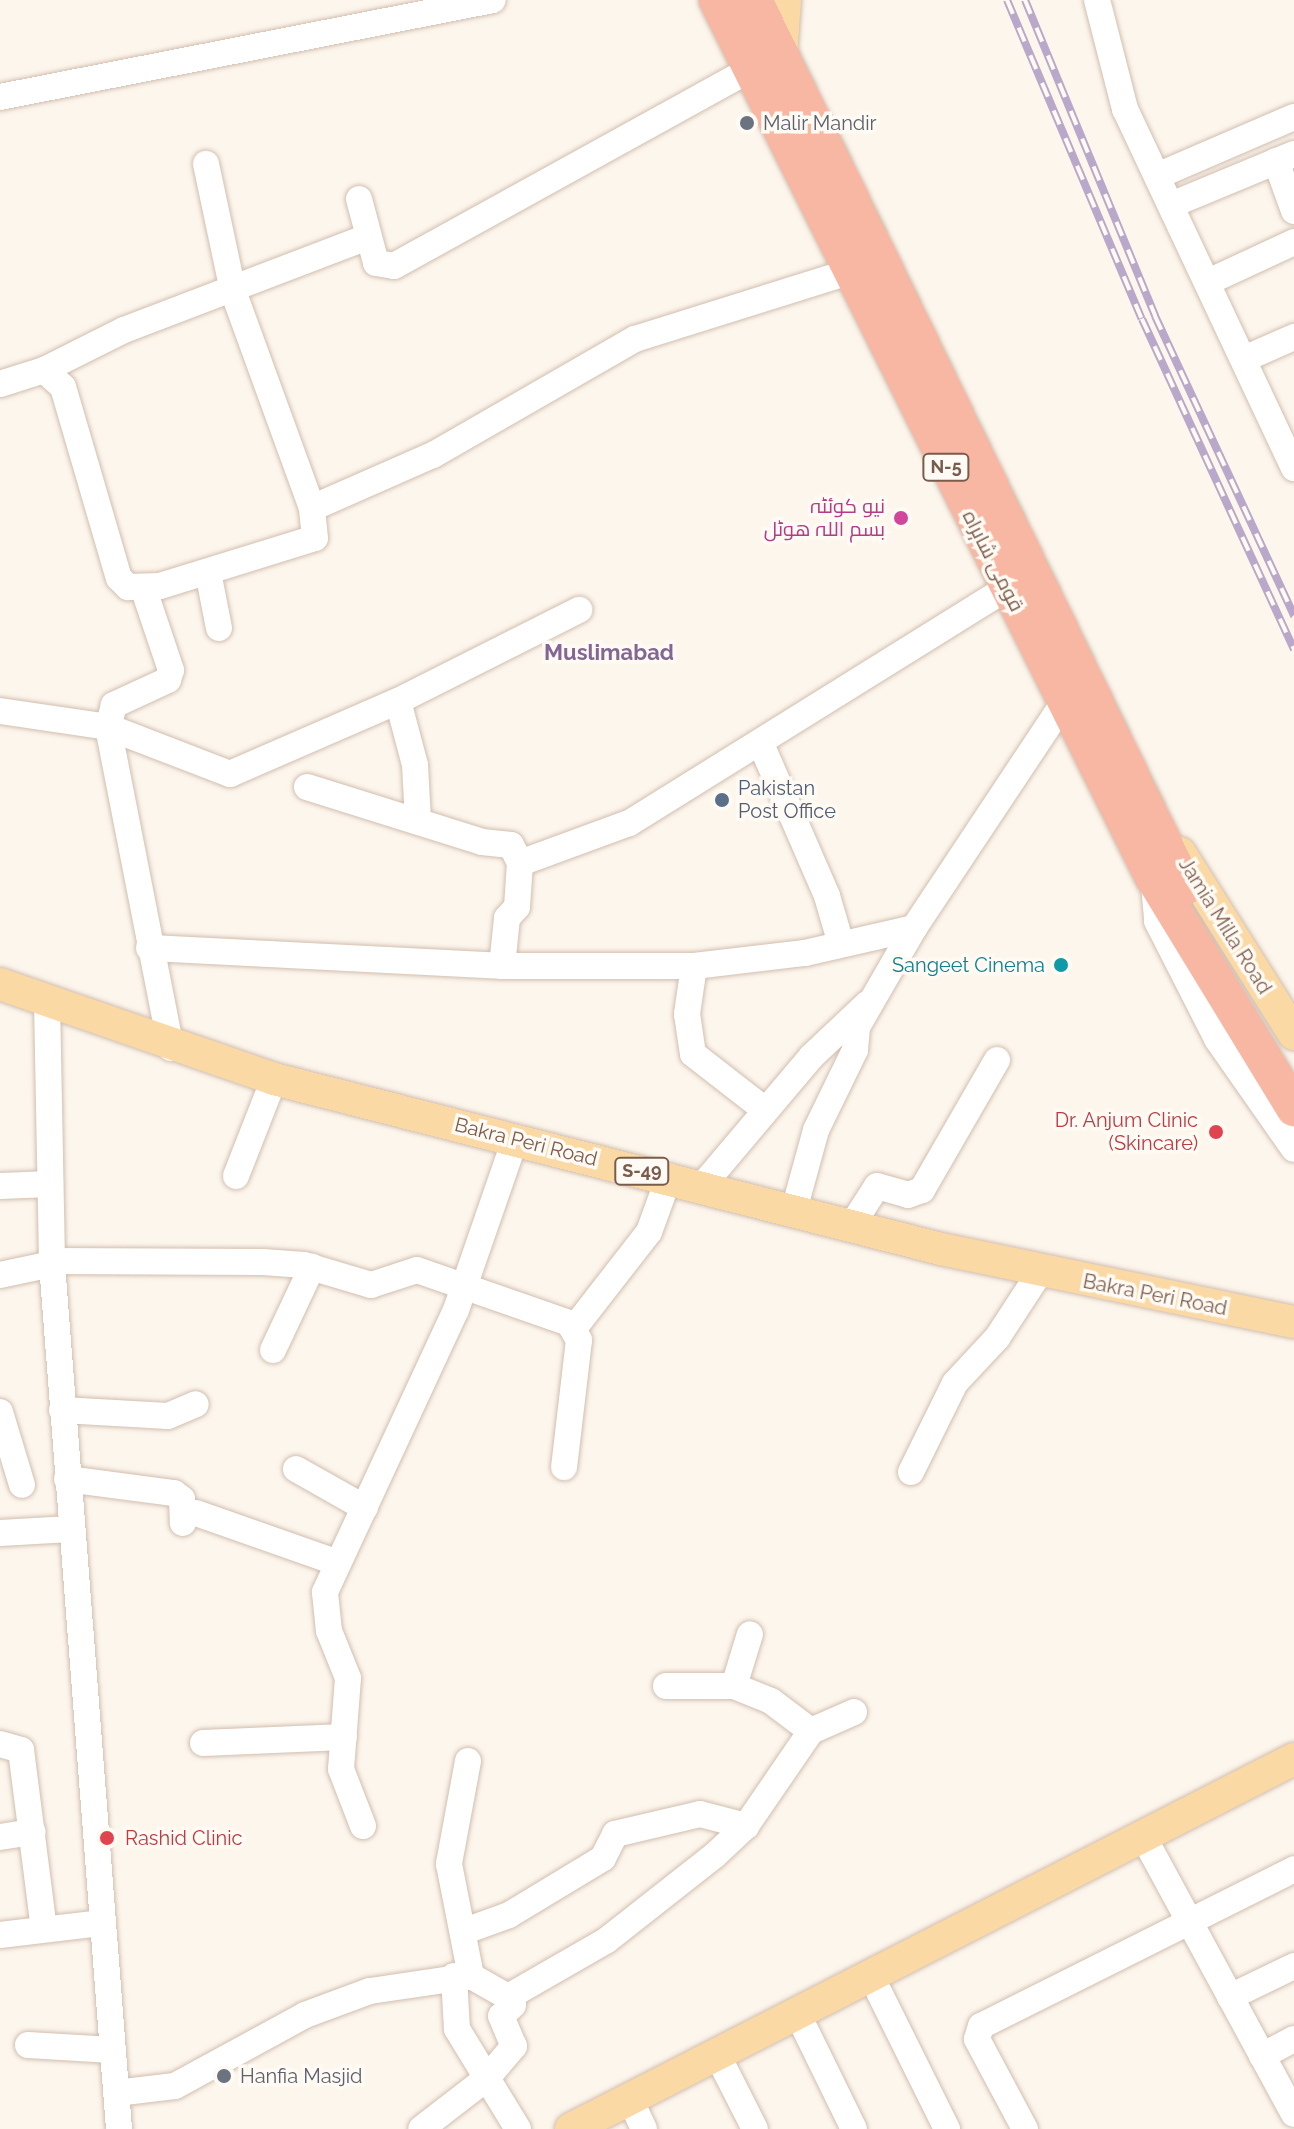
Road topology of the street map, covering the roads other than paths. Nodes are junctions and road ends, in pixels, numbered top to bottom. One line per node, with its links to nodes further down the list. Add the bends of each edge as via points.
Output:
1 (493, 0): 7 (street)
2 (717, 0): 6 (highway, قومی شاہراہ / N-5)
3 (754, 0): 6 (highway, قومی شاہراہ / N-5)
4 (785, 0): 6 (main road)
5 (1097, 0): 11 (street, via 1125,109)
6 (767, 61): 12 (street, via 394,266 376,263); 17 (highway, قومی شاہراہ / N-5); 38 (highway, قومی شاہراہ / N-5)
7 (0, 97)
8 (1294, 117): 11 (street)
9 (1285, 157): 13 (street); 14 (street)
10 (206, 164): 19 (street)
11 (1157, 176): 13 (street)
12 (359, 199)
13 (1171, 205): 18 (street)
14 (1294, 211)
15 (362, 239): 19 (street)
16 (1294, 242): 18 (street)
17 (849, 272): 25 (street, via 635,339 433,455); 28 (highway, قومی شاہراہ / N-5)
18 (1208, 282): 21 (street)
19 (233, 291): 22 (street, via 124,330); 25 (street)
20 (1294, 337): 21 (street)
21 (1244, 359): 24 (street)
22 (44, 370): 23 (street); 27 (street, via 63,387 119,578 128,587)
23 (0, 384)
24 (1294, 468)
25 (312, 508): 26 (street, via 315,538)
26 (208, 572): 27 (street); 30 (street)
27 (143, 587): 34 (street, via 171,670 168,680 114,705)
28 (1007, 588): 32 (highway, قومی شاہراہ / N-5); 35 (street)
29 (579, 610): 31 (street)
30 (219, 628)
31 (398, 701): 34 (street, via 230,774); 37 (street, via 415,765)
32 (1064, 702): 41 (highway, قومی شاہراہ / N-5); 43 (street)
33 (0, 711): 34 (street)
34 (108, 727): 45 (street)
35 (761, 744): 40 (street, via 629,823); 44 (street, via 827,896)
36 (307, 787): 37 (street)
37 (418, 820): 40 (street, via 482,842 511,845)
38 (1153, 820): 39 (main road, Jamia Milla Road); 42 (highway, قومی شاہراہ / N-5)
39 (1186, 862): 51 (street, via 1222,894); 52 (main road, Jamia Milla Road)
40 (520, 863): 46 (street, via 517,907 507,918)
41 (1153, 877): 42 (highway, قومی شاہراہ / N-5); 60 (street, via 1157,921 1217,1039)
42 (1192, 927): 55 (highway, قومی شاہراہ / N-5); 57 (highway, قومی شاہراہ / N-5)
43 (914, 928): 44 (street); 49 (street)
44 (841, 944): 47 (street)
45 (149, 948): 46 (street); 53 (street)
46 (502, 966): 47 (street)
47 (694, 966): 58 (street, via 687,1014 693,1054)
48 (0, 984): 50 (main road, Bakra Peri Road / S-49)
49 (873, 1000): 58 (street, via 851,1014); 66 (street, via 816,1130)
50 (47, 1001): 53 (main road, Bakra Peri Road / S-49); 63 (street)
51 (1294, 1005)
52 (1294, 1034)
53 (171, 1048): 56 (main road, Bakra Peri Road / S-49)
54 (997, 1060): 67 (street, via 922,1190 908,1195 877,1186)
55 (1294, 1071)
56 (274, 1079): 59 (main road, Bakra Peri Road / S-49); 61 (street)
57 (1294, 1108)
58 (764, 1109): 64 (street)
59 (515, 1140): 62 (main road, Bakra Peri Road / S-49); 72 (street)
60 (1294, 1149)
61 (236, 1176)
62 (669, 1177): 64 (main road, Bakra Peri Road / S-49); 74 (street, via 649,1232)
63 (50, 1184): 65 (street); 68 (street)
64 (703, 1185): 66 (main road, Bakra Peri Road / S-49)
65 (0, 1186)
66 (794, 1210): 67 (main road, Bakra Peri Road / S-49)
67 (852, 1225): 70 (main road, Bakra Peri Road / S-49)
68 (52, 1263): 69 (street); 71 (street); 77 (street)
69 (312, 1267): 72 (street, via 371,1285 417,1270); 75 (street)
70 (1040, 1272): 73 (main road, Bakra Peri Road / S-49); 81 (street, via 997,1338 955,1383)
71 (0, 1275)
72 (464, 1287): 74 (street); 84 (street)
73 (1294, 1322)
74 (575, 1327): 79 (street, via 579,1340)
75 (273, 1350)
76 (196, 1404): 77 (street, via 168,1416)
77 (62, 1410): 82 (street)
78 (0, 1412): 83 (street)
79 (564, 1467)
80 (296, 1469): 84 (street)
81 (911, 1472)
82 (67, 1479): 85 (street); 87 (street, via 174,1493 189,1518)
83 (22, 1485)
84 (365, 1508): 87 (street)
85 (71, 1529): 86 (street); 106 (street)
86 (0, 1533)
87 (335, 1562): 93 (street, via 324,1605 348,1678)
88 (750, 1634): 90 (street)
89 (666, 1686): 90 (street)
90 (734, 1686): 92 (street, via 771,1701)
91 (854, 1712): 92 (street)
92 (811, 1731): 100 (street)
93 (344, 1737): 94 (street); 99 (street, via 341,1769)
94 (203, 1743)
95 (0, 1744): 101 (street, via 21,1750)
96 (1294, 1759): 103 (main road)
97 (468, 1761): 108 (street, via 449,1864 452,1904)
98 (1294, 1776): 103 (main road)
99 (363, 1826)
100 (746, 1826): 108 (street, via 700,1814 615,1834 603,1858 509,1915); 113 (street, via 607,1940)
101 (33, 1832): 102 (street); 107 (street)
102 (0, 1837)
103 (1146, 1844): 105 (street); 112 (main road); 124 (main road)
104 (1294, 1869): 105 (street)
105 (1189, 1922): 114 (street); 133 (street, via 975,2032)
106 (100, 1923): 107 (street); 118 (street)
107 (44, 1929): 109 (street)
108 (465, 1931): 111 (street)
109 (0, 1935)
110 (1294, 1966): 114 (street)
111 (462, 1976): 113 (street); 121 (street, via 457,2029); 122 (street, via 370,1991 305,2015 175,2086)
112 (879, 1992): 115 (main road); 132 (street)
113 (508, 1997): 121 (street, via 513,2005 501,2016 514,2046)
114 (1230, 1997): 119 (street)
115 (805, 2029): 120 (main road); 131 (street)
116 (1294, 2039): 119 (street)
117 (28, 2045): 118 (street)
118 (112, 2050): 122 (street)
119 (1262, 2056): 123 (street)
120 (724, 2068): 124 (main road); 130 (street)
121 (487, 2078): 126 (street); 127 (street)
122 (116, 2093): 125 (street)
123 (1293, 2110)
124 (637, 2114): 128 (main road); 129 (main road)
125 (119, 2129)
126 (421, 2129)
127 (518, 2129)
128 (571, 2129)
129 (606, 2129)
130 (755, 2129)
131 (854, 2129)
132 (947, 2129)
133 (1025, 2129)

